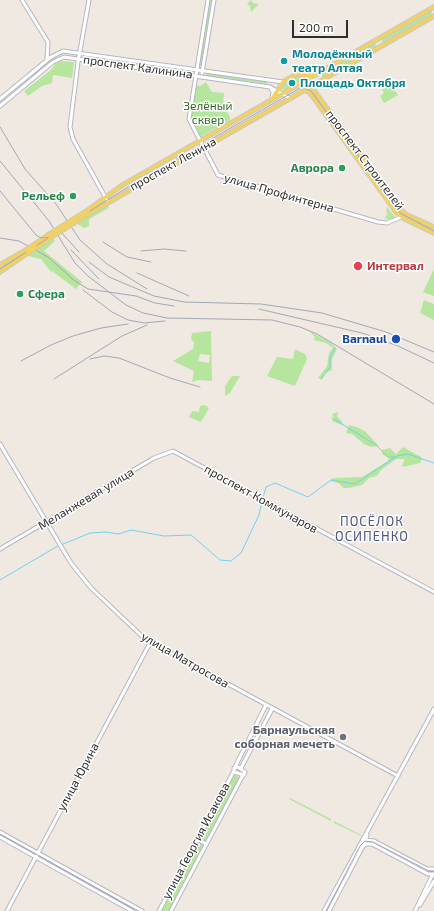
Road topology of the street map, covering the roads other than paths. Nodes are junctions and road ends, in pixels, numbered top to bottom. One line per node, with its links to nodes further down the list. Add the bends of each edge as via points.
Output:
1 (22, 0): 7 (street)
2 (89, 0): 8 (street)
3 (208, 0): 14 (street, улица Профинтерна)
4 (214, 0): 15 (street)
5 (434, 7): 19 (main road, проспект Ленина)
6 (434, 16): 23 (main road, проспект Ленина)
7 (48, 44): 9 (street); 11 (street)
8 (81, 53): 9 (street, проспект Калинина, via 63,51); 10 (street); 14 (street, проспект Калинина)
9 (51, 57): 11 (street, проспект Калинина); 12 (street)
10 (79, 59): 12 (street, проспект Калинина, via 64,57); 17 (street, проспект Калинина); 37 (street, via 70,130)
11 (47, 61): 13 (street); 30 (street, проспект Калинина)
12 (53, 62): 13 (street, проспект Калинина)
13 (49, 65): 32 (street, проспект Калинина)
14 (197, 70): 15 (street, проспект Калинина); 17 (street, улица Профинтерна)
15 (203, 71): 18 (street); 21 (street, проспект Калинина)
16 (303, 75): 19 (main road); 20 (main road); 22 (main road, via 297,74)
17 (196, 76): 18 (street, проспект Калинина); 33 (street, улица Профинтерна, via 189,119)
18 (202, 76): 25 (street, проспект Калинина)
19 (314, 76): 20 (main road, проспект Ленина); 23 (main road)
20 (307, 80): 24 (main road, проспект Строителей); 28 (main road, проспект Ленина)
21 (271, 81): 22 (street, проспект Калинина); 25 (street)
22 (283, 82): 26 (main road)
23 (318, 82): 24 (main road, проспект Ленина)
24 (311, 86): 27 (main road, проспект Ленина); 35 (main road, проспект Строителей)
25 (270, 87): 26 (street, проспект Калинина); 31 (street, via 273,92)
26 (277, 90): 28 (street, проспект Калинина); 31 (main road, проспект Ленина)
27 (304, 90): 29 (main road, проспект Ленина); 36 (main road, проспект Строителей, via 313,97)
28 (281, 95): 29 (street); 31 (main road, проспект Ленина)
29 (289, 98): 34 (main road, проспект Ленина)
30 (0, 99)
31 (272, 99): 33 (main road, проспект Ленина)
32 (0, 106)
33 (200, 141): 34 (street, улица Профинтерна); 37 (main road, проспект Ленина)
34 (203, 148): 38 (main road, проспект Ленина); 40 (street, улица Профинтерна, via 219,176 378,222 387,223)
35 (380, 183): 36 (main road); 41 (main road, проспект Строителей, via 404,213)
36 (376, 186): 40 (main road, проспект Строителей)
37 (105, 197): 38 (street); 39 (main road, проспект Ленина)
38 (108, 202): 39 (main road, проспект Ленина)
39 (89, 211): 43 (main road, проспект Ленина, bridge)
40 (401, 217): 42 (main road, проспект Строителей)
41 (434, 227)
42 (434, 233)
43 (27, 251): 44 (main road, проспект Ленина); 45 (main road, проспект Ленина)
44 (0, 265)
45 (0, 272)
46 (0, 444): 48 (street, улица Матросова)
47 (173, 451): 48 (street, Меланжевая улица, via 154,458); 50 (street, проспект Коммунаров)
48 (46, 522): 49 (street, Меланжевая улица); 51 (street, улица Матросова, via 91,588)
49 (0, 549)
50 (434, 592)
51 (150, 642): 52 (street, улица Матросова); 67 (street, улица Юрина)
52 (266, 705): 53 (street, улица Матросова); 56 (street, улица Георгия Исакова)
53 (272, 708): 55 (street); 58 (street, улица Матросова)
54 (434, 709): 58 (street)
55 (241, 768): 56 (street); 57 (street, via 245,772)
56 (235, 769): 57 (street); 62 (street, улица Георгия Исакова)
57 (243, 776): 64 (street, улица Георгия Исакова)
58 (398, 776): 59 (street)
59 (369, 831): 63 (street); 65 (street)
60 (0, 832): 67 (street)
61 (0, 837): 68 (street)
62 (197, 839): 64 (street); 75 (street, улица Георгия Исакова)
63 (366, 840): 65 (street); 66 (street); 69 (street, via 374,841)
64 (206, 844): 76 (street, улица Георгия Исакова)
65 (359, 844): 77 (street)
66 (363, 846): 69 (street, via 372,844 428,874); 78 (street)
67 (38, 853): 68 (street, улица Юрина); 74 (street)
68 (36, 857): 72 (street, улица Юрина); 73 (street)
69 (433, 872): 71 (street)
70 (434, 881): 71 (street)
71 (416, 910)
72 (7, 911)
73 (132, 911)
74 (142, 911)
75 (158, 911)
76 (171, 911)
77 (324, 911)
78 (329, 911)

